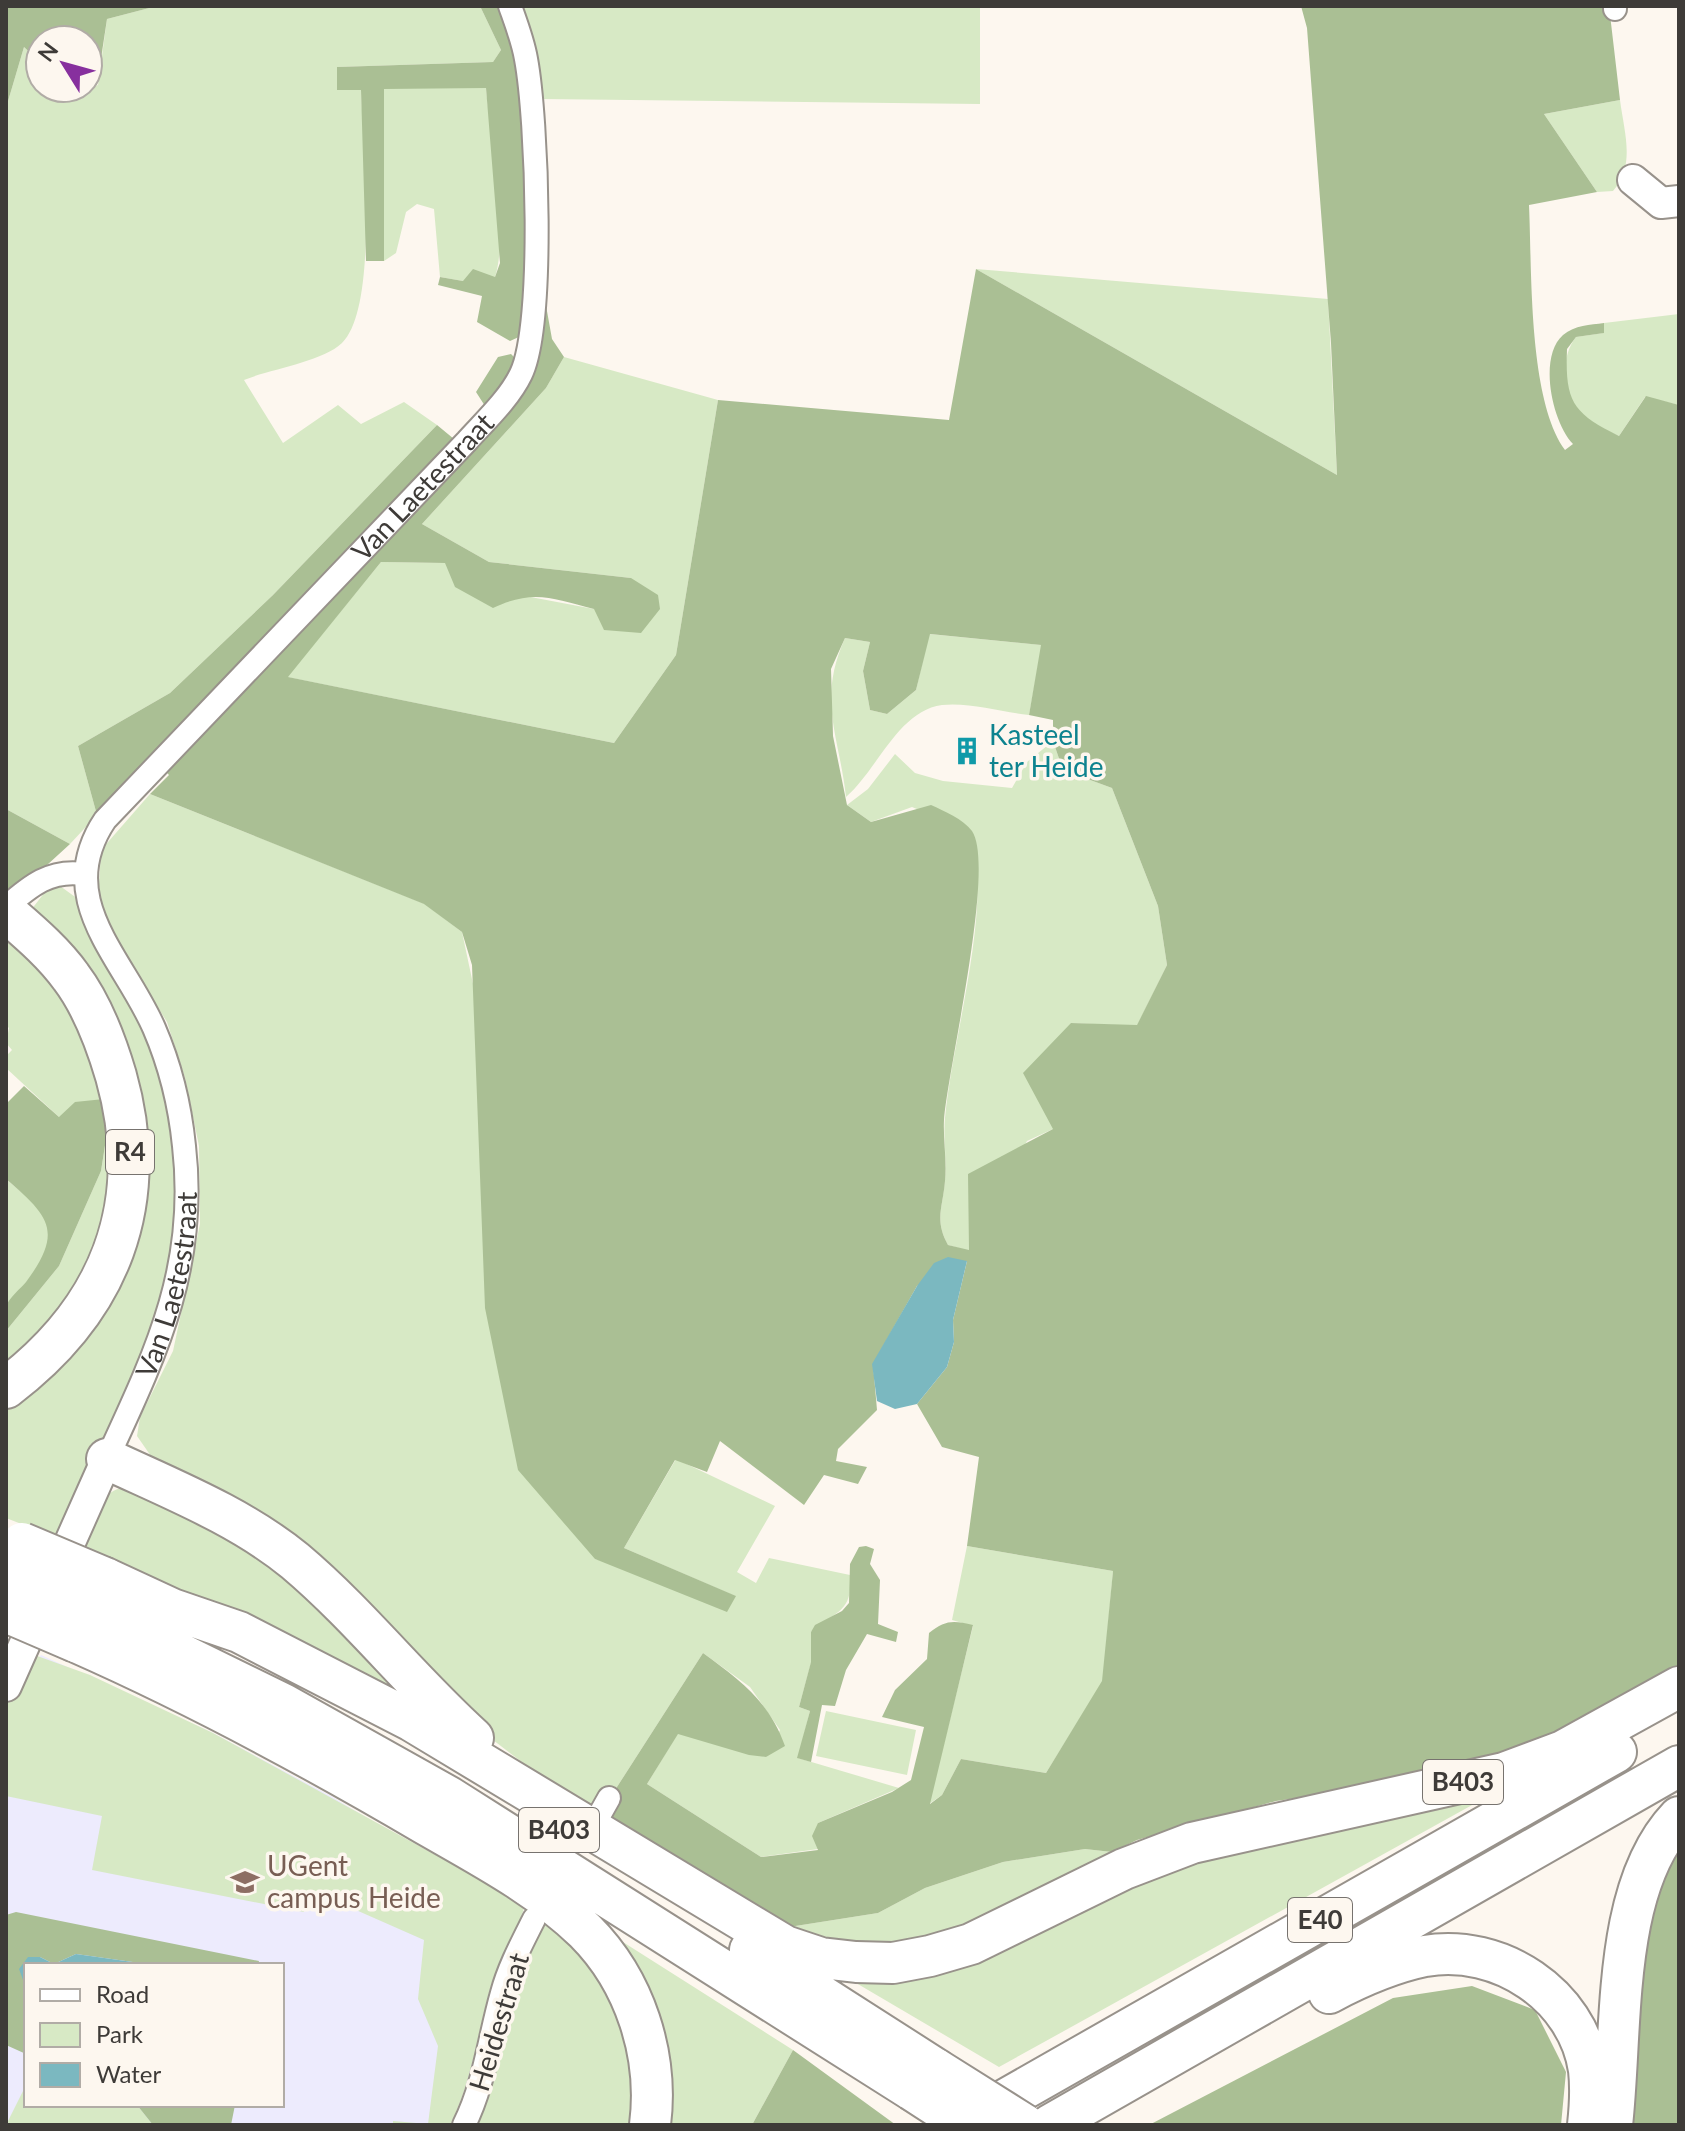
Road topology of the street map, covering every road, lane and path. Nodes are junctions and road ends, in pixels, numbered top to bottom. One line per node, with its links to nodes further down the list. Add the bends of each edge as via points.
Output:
1 (510, 6): 4 (street, Van Laetestraat, via 531,94 534,278 530,345 521,375 467,441 105,820 90,842)
2 (1633, 180): 3 (main road, via 1661,203)
3 (1679, 201)
4 (84, 874): 5 (street, via 53,875 33,884); 7 (street, Van Laetestraat, via 93,916 166,1056 185,1148 185,1227 172,1306)
5 (6, 909): 6 (highway, R4, via 72,978 95,1017 124,1106 130,1149 122,1229 90,1303 66,1335)
6 (6, 1388)
7 (107, 1459): 12 (main road, Van Laetestraat); 16 (highway, B403, via 201,1503 293,1560 450,1718)
8 (9, 1573): 9 (highway, B403, bridge); 9 (highway)
9 (88, 1626): 10 (highway, B403); 11 (highway); 21 (highway, via 224,1712 342,1775 551,1902 587,1932 638,2011 649,2063)
10 (169, 1627): 16 (highway, B403, via 239,1632 412,1721); 19 (highway, B403, via 205,1631 494,1790)
11 (6, 1633)
12 (6, 1686)
13 (1679, 1687): 16 (highway, B403, via 1563,1751 1504,1773 1192,1843 1124,1869 971,1944 893,1963 821,1958 785,1946)
14 (1679, 1717): 22 (highway, E40)
15 (1679, 1766): 24 (highway, E40)
16 (529, 1789)
17 (1679, 1817): 27 (highway, via 1659,1837 1640,1879 1630,1922)
18 (534, 1919): 20 (street, Heidestraat, via 502,1993 485,2070)
19 (924, 2080): 22 (highway, B403, bridge); 23 (highway, B403, bridge)
20 (464, 2125)
21 (650, 2125)
22 (964, 2125)
23 (1025, 2125)
24 (1050, 2125)
25 (1091, 2125): 26 (highway, via 1345,1984 1429,1956 1473,1957 1503,1965 1552,1997 1568,2016 1588,2068)
26 (1588, 2125)
27 (1612, 2125)

